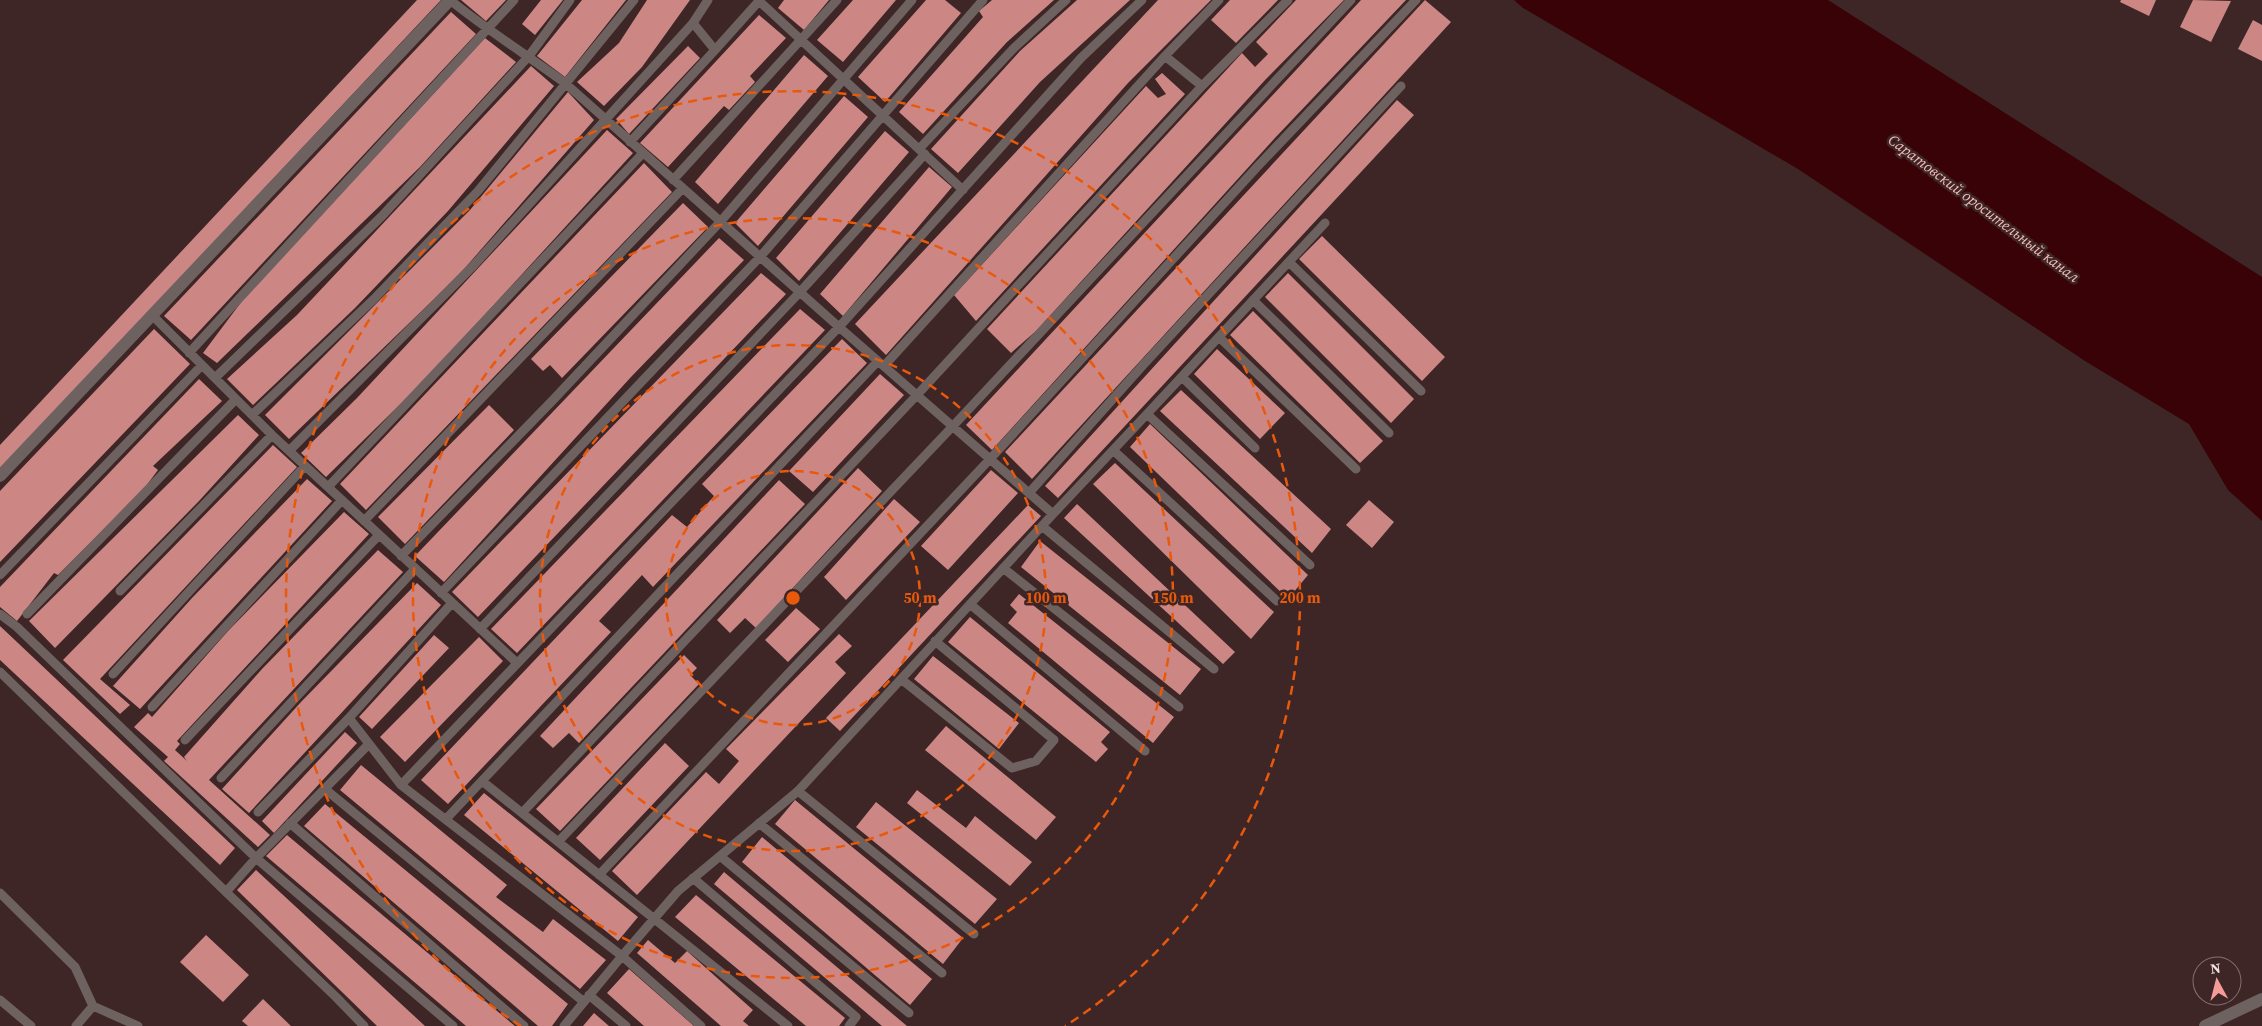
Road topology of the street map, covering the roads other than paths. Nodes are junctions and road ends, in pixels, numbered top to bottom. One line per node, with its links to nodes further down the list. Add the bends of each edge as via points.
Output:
1 (450, 0): 17 (lane); 40 (street)
2 (514, 0): 17 (lane)
3 (570, 0): 20 (lane)
4 (634, 0): 23 (lane)
5 (708, 0): 16 (lane)
6 (837, 0): 18 (lane)
7 (912, 0): 22 (lane)
8 (983, 0): 26 (lane)
9 (1066, 0): 29 (lane, via 1014,48)
10 (1142, 0): 33 (lane, via 1081,58)
11 (1220, 0): 21 (lane)
12 (1288, 0): 24 (lane)
13 (1351, 0): 53 (lane)
14 (1416, 0): 59 (lane, via 1258,166)
15 (762, 2): 18 (lane); 19 (lane)
16 (693, 23): 19 (lane); 27 (lane)
17 (486, 29): 20 (lane); 43 (lane)
18 (800, 40): 22 (lane); 31 (lane)
19 (715, 50): 28 (lane)
20 (528, 56): 23 (lane); 47 (lane, via 382,216)
21 (1165, 56): 24 (lane); 44 (lane)
22 (843, 79): 26 (lane); 34 (lane)
23 (565, 83): 27 (lane); 52 (lane, via 478,191 374,299)
24 (1202, 86): 49 (lane)
25 (1401, 86): 64 (lane)
26 (883, 116): 29 (lane); 36 (lane)
27 (605, 119): 28 (lane); 58 (lane, via 474,265)
28 (630, 142): 30 (lane)
29 (922, 152): 33 (lane); 38 (lane)
30 (643, 153): 31 (lane); 63 (lane)
31 (673, 180): 32 (lane)
32 (683, 188): 34 (lane); 67 (lane)
33 (963, 190): 41 (lane)
34 (721, 221): 36 (lane); 70 (lane)
35 (1325, 223): 37 (lane)
36 (760, 257): 38 (lane); 76 (lane)
37 (1289, 262): 39 (lane); 48 (lane)
38 (800, 292): 41 (lane); 82 (lane)
39 (1253, 300): 42 (lane); 54 (lane)
40 (153, 316): 43 (lane); 62 (street)
41 (839, 327): 44 (lane); 84 (lane)
42 (1219, 337): 46 (lane); 61 (lane)
43 (189, 353): 45 (lane)
44 (881, 363): 49 (lane); 96 (lane)
45 (202, 365): 47 (lane); 74 (lane)
46 (1182, 377): 51 (lane); 56 (lane)
47 (215, 378): 50 (lane)
48 (1421, 391)
49 (917, 395): 53 (lane); 101 (lane)
50 (236, 399): 52 (lane); 81 (lane)
51 (1147, 414): 57 (lane); 71 (lane)
52 (252, 415): 55 (lane)
53 (953, 426): 59 (lane); 105 (lane)
54 (1389, 433)
55 (272, 435): 58 (lane); 75 (lane)
56 (1255, 448)
57 (1113, 450): 66 (lane); 77 (lane)
58 (289, 451): 60 (lane)
59 (991, 458): 64 (lane); 108 (lane)
60 (305, 466): 63 (lane); 87 (lane)
61 (1356, 469)
62 (0, 476)
63 (328, 487): 65 (lane)
64 (1029, 493): 66 (lane)
65 (342, 500): 67 (lane); 89 (lane)
66 (1053, 514): 68 (lane)
67 (364, 521): 69 (lane)
68 (1042, 526): 72 (lane); 85 (lane)
69 (379, 535): 70 (lane); 92 (lane)
70 (401, 556): 73 (lane)
71 (1310, 565)
72 (1003, 568): 79 (lane); 90 (lane)
73 (415, 569): 76 (lane); 95 (lane)
74 (0, 574)
75 (120, 591)
76 (441, 593): 78 (lane)
77 (1277, 601)
78 (452, 603): 82 (lane); 91 (lane)
79 (970, 604): 83 (lane); 94 (lane)
80 (0, 614): 107 (lane)
81 (27, 614)
82 (480, 629): 84 (lane)
83 (935, 641): 88 (lane); 88 (lane, via 1054,740 1036,761 1012,768)
84 (516, 662): 97 (lane)
85 (1214, 669)
86 (0, 672): 110 (lane)
87 (114, 674)
88 (901, 679): 99 (lane)
89 (152, 707)
90 (1179, 707)
91 (349, 718): 93 (lane); 100 (lane)
92 (185, 740)
93 (368, 745): 97 (lane); 98 (lane)
94 (1145, 751)
95 (221, 778)
96 (482, 781): 101 (lane); 102 (lane)
97 (401, 785): 102 (lane)
98 (325, 789): 104 (lane); 116 (lane)
99 (798, 791): 103 (lane); 113 (lane)
100 (258, 812)
101 (522, 813): 105 (lane)
102 (446, 820): 114 (lane)
103 (759, 823): 106 (lane); 115 (lane)
104 (290, 824): 107 (lane); 126 (lane)
105 (558, 842): 108 (lane)
106 (720, 856): 109 (lane); 120 (lane)
107 (256, 858): 110 (lane); 125 (lane)
108 (599, 874): 112 (lane)
109 (693, 878): 112 (lane); 131 (lane, via 856,1017)
110 (226, 892): 124 (lane)
111 (0, 893): 119 (lane, via 75,967)
112 (654, 919): 114 (lane); 130 (lane)
113 (974, 934)
114 (622, 956): 116 (lane); 129 (lane)
115 (942, 973)
116 (586, 998): 127 (lane); 128 (lane)
117 (2262, 999): 132 (street)
118 (0, 1000): 121 (lane)
119 (93, 1006): 122 (lane); 123 (lane)
120 (909, 1014)
121 (31, 1026)
122 (76, 1026)
123 (138, 1026)
124 (364, 1026)
125 (453, 1026)
126 (524, 1026)
127 (564, 1026)
128 (626, 1026)
129 (701, 1026)
130 (788, 1026)
131 (849, 1026)
132 (2205, 1026)

